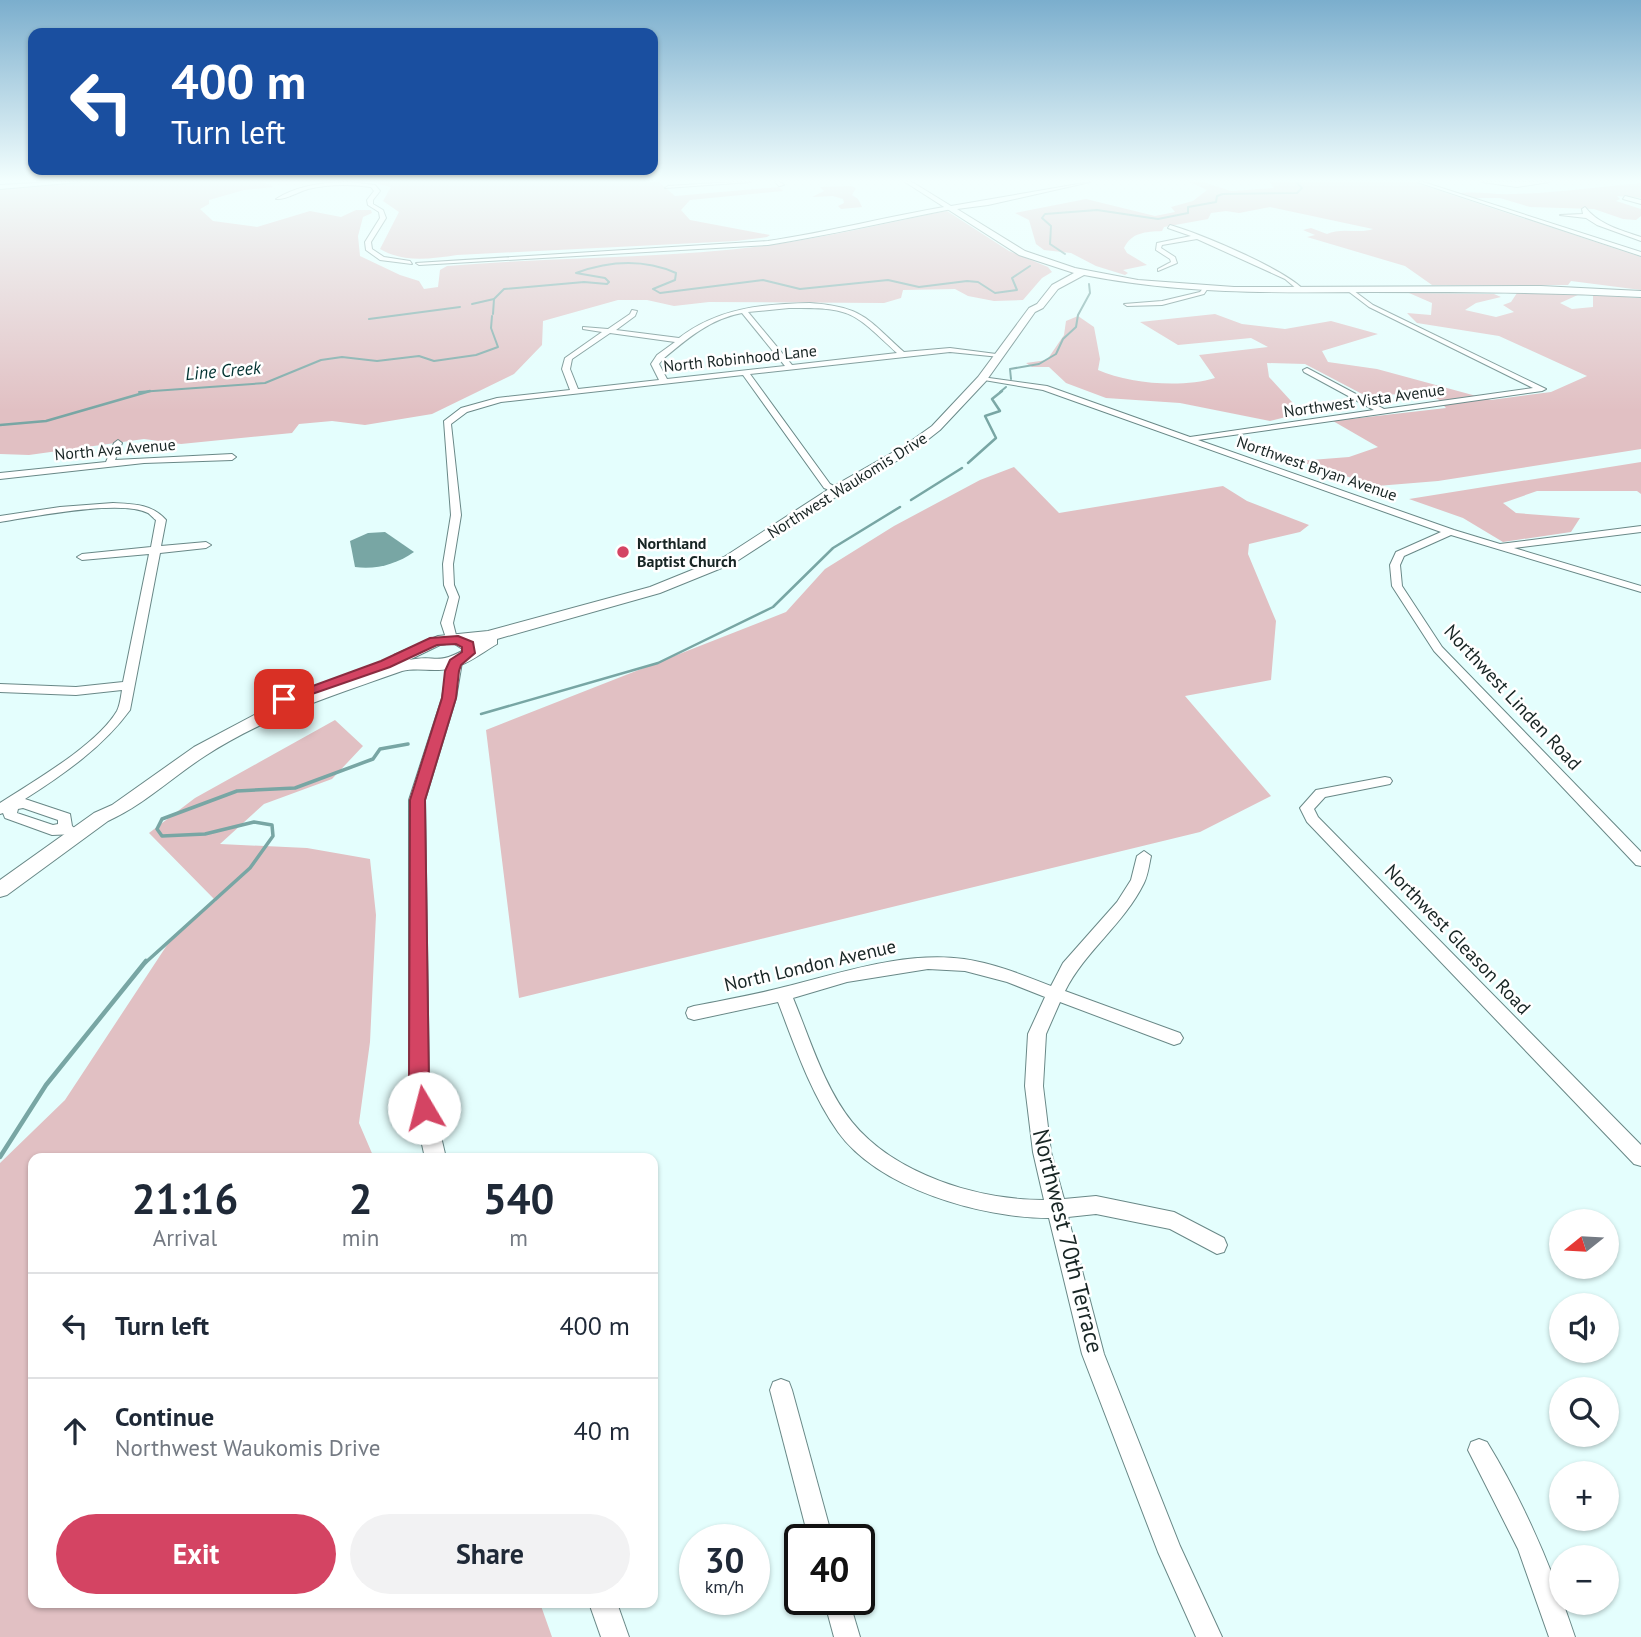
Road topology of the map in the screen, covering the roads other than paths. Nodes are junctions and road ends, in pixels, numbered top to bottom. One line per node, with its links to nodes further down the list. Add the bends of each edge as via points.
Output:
1 (382, 258): 8 (street)
2 (503, 258): 9 (street)
3 (1036, 258): 7 (main road)
4 (1051, 258): 10 (main road)
5 (1173, 258): 11 (street, via 1174,264)
6 (1244, 258): 14 (street)
7 (1048, 263): 10 (main road); 12 (main road, via 1059,271)
8 (396, 264): 9 (street); 9 (street, via 406,270)
9 (421, 265)
10 (1080, 270): 12 (main road, Northwest Waukomis Drive); 13 (main road); 18 (main road, Northwest Waukomis Drive)
11 (1160, 270)
12 (1057, 277): 18 (main road, Northwest Waukomis Drive, via 1041,289)
13 (1202, 288): 14 (main road); 17 (street, via 1202,293 1169,302)
14 (1300, 289): 15 (main road)
15 (1350, 290): 16 (main road); 32 (street, Northwest Vista Avenue, via 1371,306 1540,387 1532,392)
16 (1641, 294)
17 (1127, 304)
18 (1032, 310): 25 (main road, Northwest Waukomis Drive)
19 (634, 311): 22 (street)
20 (747, 315): 23 (street, via 719,316); 24 (street, via 806,304 850,310); 26 (street)
21 (585, 328): 22 (street)
22 (609, 331): 23 (street); 31 (street, via 567,361)
23 (680, 340): 30 (street, via 655,363)
24 (902, 354): 25 (street, North Robinhood Lane, via 950,350); 26 (street, North Robinhood Lane)
25 (1000, 355): 29 (main road, Northwest Waukomis Drive)
26 (790, 367): 28 (street, North Robinhood Lane)
27 (1307, 370): 32 (street)
28 (745, 372): 30 (street, North Robinhood Lane); 38 (street, via 827,486)
29 (982, 379): 33 (street, Northwest Bryan Avenue, via 1044,388); 38 (main road, Northwest Waukomis Drive, via 936,428)
30 (664, 381): 31 (street, North Robinhood Lane)
31 (575, 391): 47 (street, North Robinhood Lane, via 484,403 447,423 456,515 448,564 454,597)
32 (1382, 411): 33 (street, Northwest Vista Avenue)
33 (1188, 439): 41 (street, Northwest Bryan Avenue)
34 (118, 443): 36 (street)
35 (232, 457): 36 (street, North Ava Avenue)
36 (110, 463): 37 (street, North Ava Avenue)
37 (0, 475)
38 (837, 490): 48 (main road, Northwest Waukomis Drive, via 729,560 692,577)
39 (0, 519): 44 (street, via 117,505 152,508 161,520)
40 (1641, 529): 43 (street)
41 (1450, 532): 43 (street, Northwest Bryan Avenue); 57 (street, Northwest Linden Road, via 1400,554 1395,565 1397,586 1438,649)
42 (206, 545): 44 (street)
43 (1499, 546): 46 (street, Northwest Bryan Avenue)
44 (153, 552): 45 (street); 50 (street)
45 (82, 557)
46 (1641, 589)
47 (450, 615): 48 (street, via 447,623); 49 (street)
48 (458, 649): 49 (main road); 49 (main road); 52 (street)
49 (427, 655): 52 (street, via 441,674); 55 (main road, via 279,709 200,751 119,809)
50 (130, 685): 51 (street, via 76,691); 54 (street, via 124,710 105,732)
51 (0, 688)
52 (449, 698): 63 (street, via 417,800 419,1085)
53 (1385, 781): 64 (street, Northwest Gleason Road, via 1321,793 1307,808 1312,819)
54 (4, 806): 55 (street, via 10,814 52,830)
55 (71, 831): 58 (main road)
56 (1144, 856): 60 (street, Northwest 70th Terrace, via 1138,881 1122,906 1069,967)
57 (1641, 861)
58 (0, 890)
59 (783, 993): 60 (street, North London Avenue, via 847,976 928,963 988,971); 61 (street, North London Avenue); 65 (street, via 820,1086 846,1128 876,1158 923,1183 981,1203)
60 (1054, 996): 62 (street, North London Avenue); 65 (street, Northwest 70th Terrace, via 1037,1034 1034,1086 1042,1152)
61 (694, 1013)
62 (1174, 1038)
63 (434, 1153)
64 (1641, 1158)
65 (1057, 1209): 66 (street, via 1096,1205 1174,1221); 74 (street, Northwest 70th Terrace, via 1093,1354 1170,1552)
66 (1217, 1245)
67 (780, 1391): 69 (street)
68 (1479, 1450): 75 (street, via 1506,1494)
69 (817, 1524)
70 (605, 1608): 72 (street)
71 (841, 1615): 73 (street)
72 (615, 1637)
73 (847, 1637)
74 (1209, 1637)
75 (1562, 1637)

